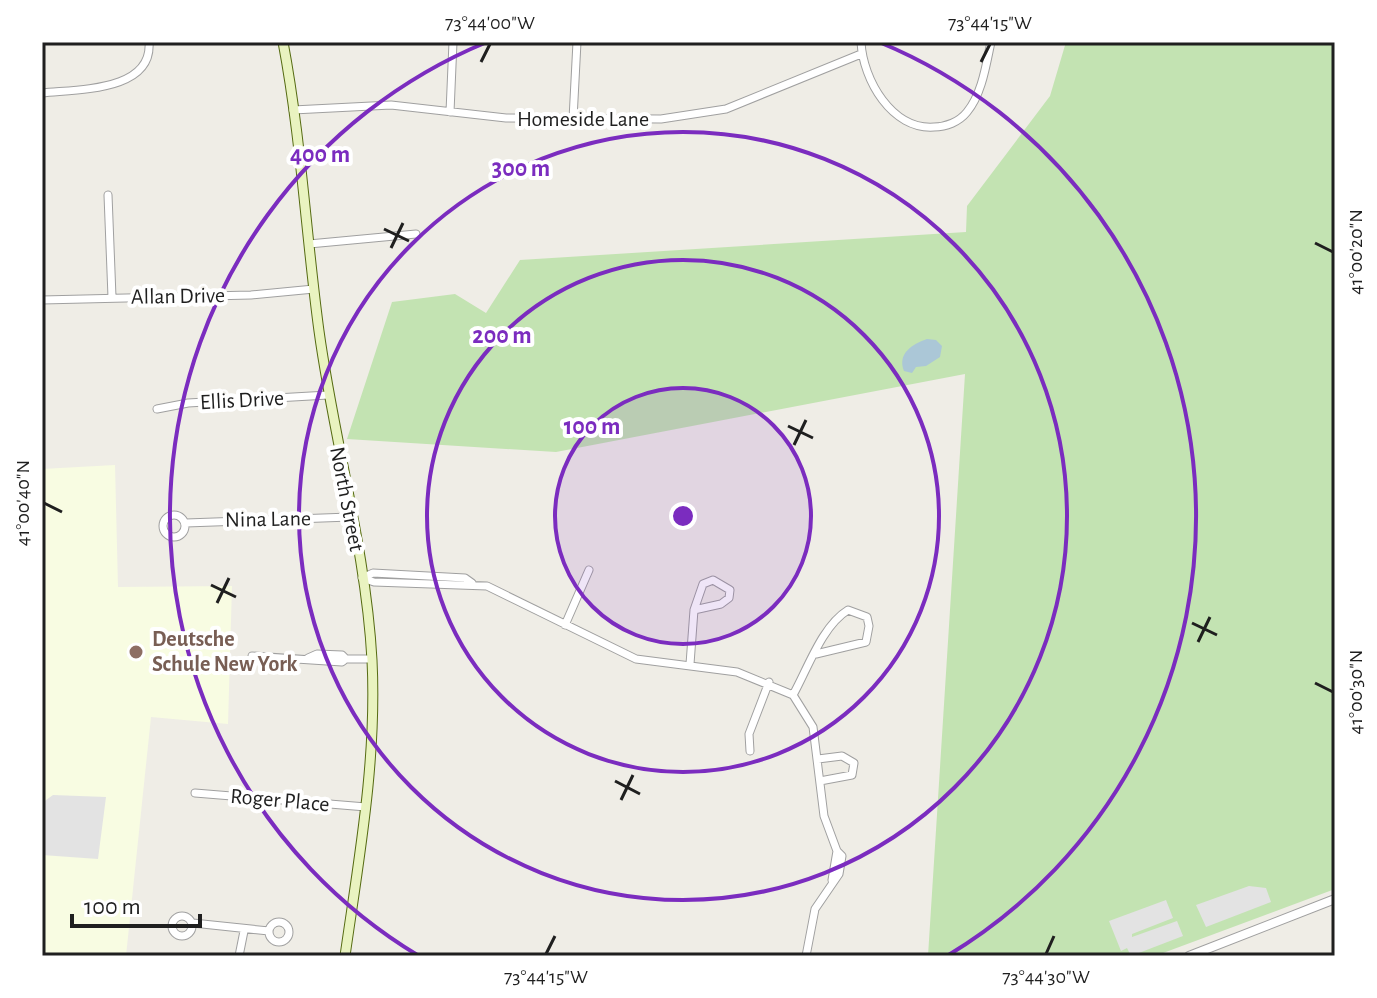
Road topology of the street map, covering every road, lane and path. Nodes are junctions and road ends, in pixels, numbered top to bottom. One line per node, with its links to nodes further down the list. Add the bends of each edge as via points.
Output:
1 (149, 42): 8 (street, via 150,52 136,75 119,83)
2 (283, 42): 9 (main road, North Street)
3 (453, 42): 10 (street)
4 (577, 42): 11 (street)
5 (861, 42): 7 (street)
6 (991, 42): 7 (street, via 968,111 938,127 908,123 891,112)
7 (861, 54): 11 (street, Homeside Lane, via 726,109 661,119)
8 (42, 93)
9 (293, 110): 10 (street, Homeside Lane, via 391,105); 14 (main road, North Street)
10 (450, 112): 11 (street, Homeside Lane)
11 (573, 119)
12 (108, 195): 16 (street)
13 (416, 234): 14 (street)
14 (309, 244): 15 (main road, North Street)
15 (314, 289): 16 (street, Allan Drive); 18 (main road, North Street)
16 (112, 297): 17 (street, Allan Drive)
17 (42, 300)
18 (328, 395): 19 (street, Ellis Drive); 20 (main road, North Street)
19 (157, 409)
20 (350, 517): 21 (street, Nina Lane); 23 (main road, North Street)
21 (186, 523)
22 (589, 570): 25 (street)
23 (362, 578): 25 (street, via 373,573 465,578); 28 (main road, North Street)
24 (694, 610): 24 (street, via 703,584 713,580 730,590 721,604); 29 (street)
25 (565, 625): 29 (street, via 636,659)
26 (816, 654): 26 (street, via 837,617 848,610 867,617 866,642); 31 (street)
27 (252, 656): 28 (street)
28 (372, 659): 36 (main road, North Street)
29 (690, 664): 30 (street)
30 (769, 682): 31 (street); 32 (street, via 749,734)
31 (793, 695): 33 (street, via 813,727)
32 (750, 751)
33 (818, 759): 34 (street); 34 (street, via 842,756 854,763 852,775)
34 (820, 781): 43 (street, via 824,816 837,851 832,880 815,909)
35 (195, 793): 36 (street, Roger Place)
36 (366, 807): 42 (main road, North Street)
37 (1335, 899): 44 (street)
38 (193, 923): 39 (street)
39 (244, 931): 40 (street); 41 (street)
40 (269, 931)
41 (239, 956)
42 (345, 956)
43 (806, 956)
44 (1189, 956)

